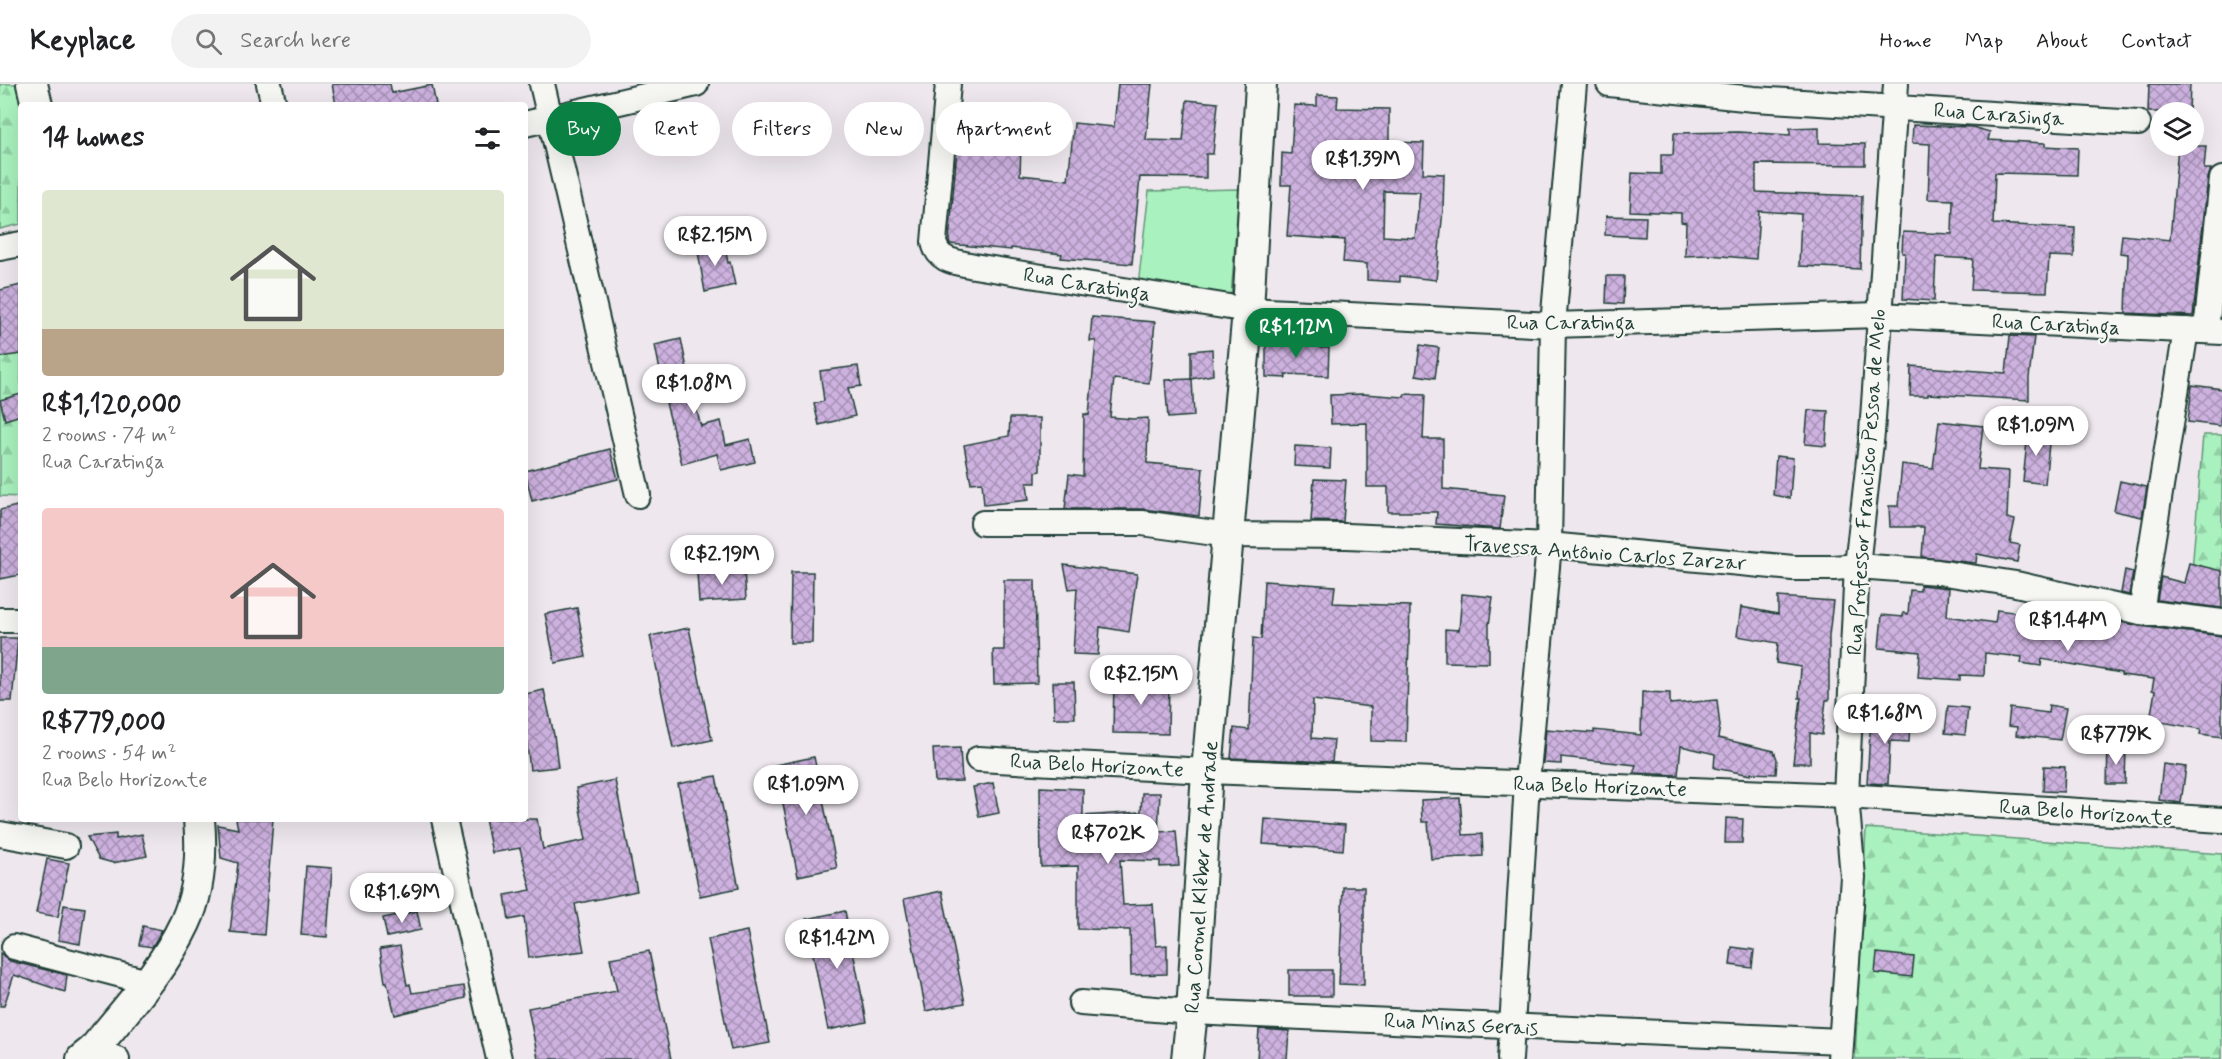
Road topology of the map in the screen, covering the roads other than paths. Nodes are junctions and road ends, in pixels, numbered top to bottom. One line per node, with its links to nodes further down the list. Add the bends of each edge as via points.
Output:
1 (32, 84): 10 (main road)
2 (269, 84): 11 (street)
3 (542, 84): 13 (street)
4 (696, 84): 12 (street)
5 (948, 84): 21 (street, Rua Caratinga, via 934,242 943,258)
6 (1262, 84): 21 (main road, Rua Coronel Kléber de Andrade)
7 (1574, 84): 23 (street)
8 (1609, 84): 9 (street, Rua Carasinga, via 1754,99)
9 (1895, 95): 16 (street, Rua Carasinga); 22 (street, Rua Professor Francisco Pessoa de Melo)
10 (36, 102)
11 (273, 102)
12 (618, 102)
13 (546, 103)
14 (546, 119): 15 (street)
15 (528, 123)
16 (2138, 123)
17 (558, 156): 25 (street)
18 (2222, 179): 24 (street)
19 (18, 245): 20 (street)
20 (0, 248)
21 (1248, 310): 23 (street, Rua Caratinga); 27 (main road, Rua Coronel Kléber de Andrade)
22 (1879, 315): 23 (street, Rua Caratinga); 24 (street, Rua Caratinga); 29 (street, Rua Professor Francisco Pessoa de Melo, via 1872,433)
23 (1553, 325): 28 (street)
24 (2205, 331): 30 (street)
25 (638, 495)
26 (983, 523): 27 (street, Travessa Antônio Carlos Zarzar, via 1142,523)
27 (1229, 535): 28 (street, Travessa Antônio Carlos Zarzar); 35 (main road, Rua Coronel Kléber de Andrade)
28 (1549, 545): 29 (street, Travessa Antônio Carlos Zarzar, via 1793,567); 36 (street)
29 (1857, 566): 30 (street, Travessa Antônio Carlos Zarzar, via 1967,575); 37 (street, Rua Professor Francisco Pessoa de Melo)
30 (2141, 612): 33 (street, Travessa Antônio Carlos Zarzar)
31 (0, 620): 32 (street)
32 (18, 620)
33 (2222, 622)
34 (978, 759): 35 (street, Rua Belo Horizonte)
35 (1207, 771): 36 (street, Rua Belo Horizonte); 46 (main road, Rua Coronel Kléber de Andrade)
36 (1527, 783): 37 (street, Rua Belo Horizonte); 47 (street)
37 (1846, 796): 38 (street, Rua Belo Horizonte); 48 (street, Rua Professor Francisco Pessoa de Melo, via 1853,877)
38 (2222, 820)
39 (200, 822): 44 (main road, via 202,853 186,922)
40 (445, 822): 50 (street)
41 (0, 834): 42 (street)
42 (66, 846)
43 (14, 947): 44 (street)
44 (148, 982): 49 (main road)
45 (1081, 1003): 46 (street, Rua Minas Gerais)
46 (1192, 1011): 47 (street, Rua Minas Gerais); 51 (main road, Rua Coronel Kléber de Andrade)
47 (1513, 1026): 48 (street, Rua Minas Gerais); 52 (street)
48 (1840, 1050)
49 (97, 1056)
50 (499, 1059)
51 (1187, 1059)
52 (1510, 1059)

